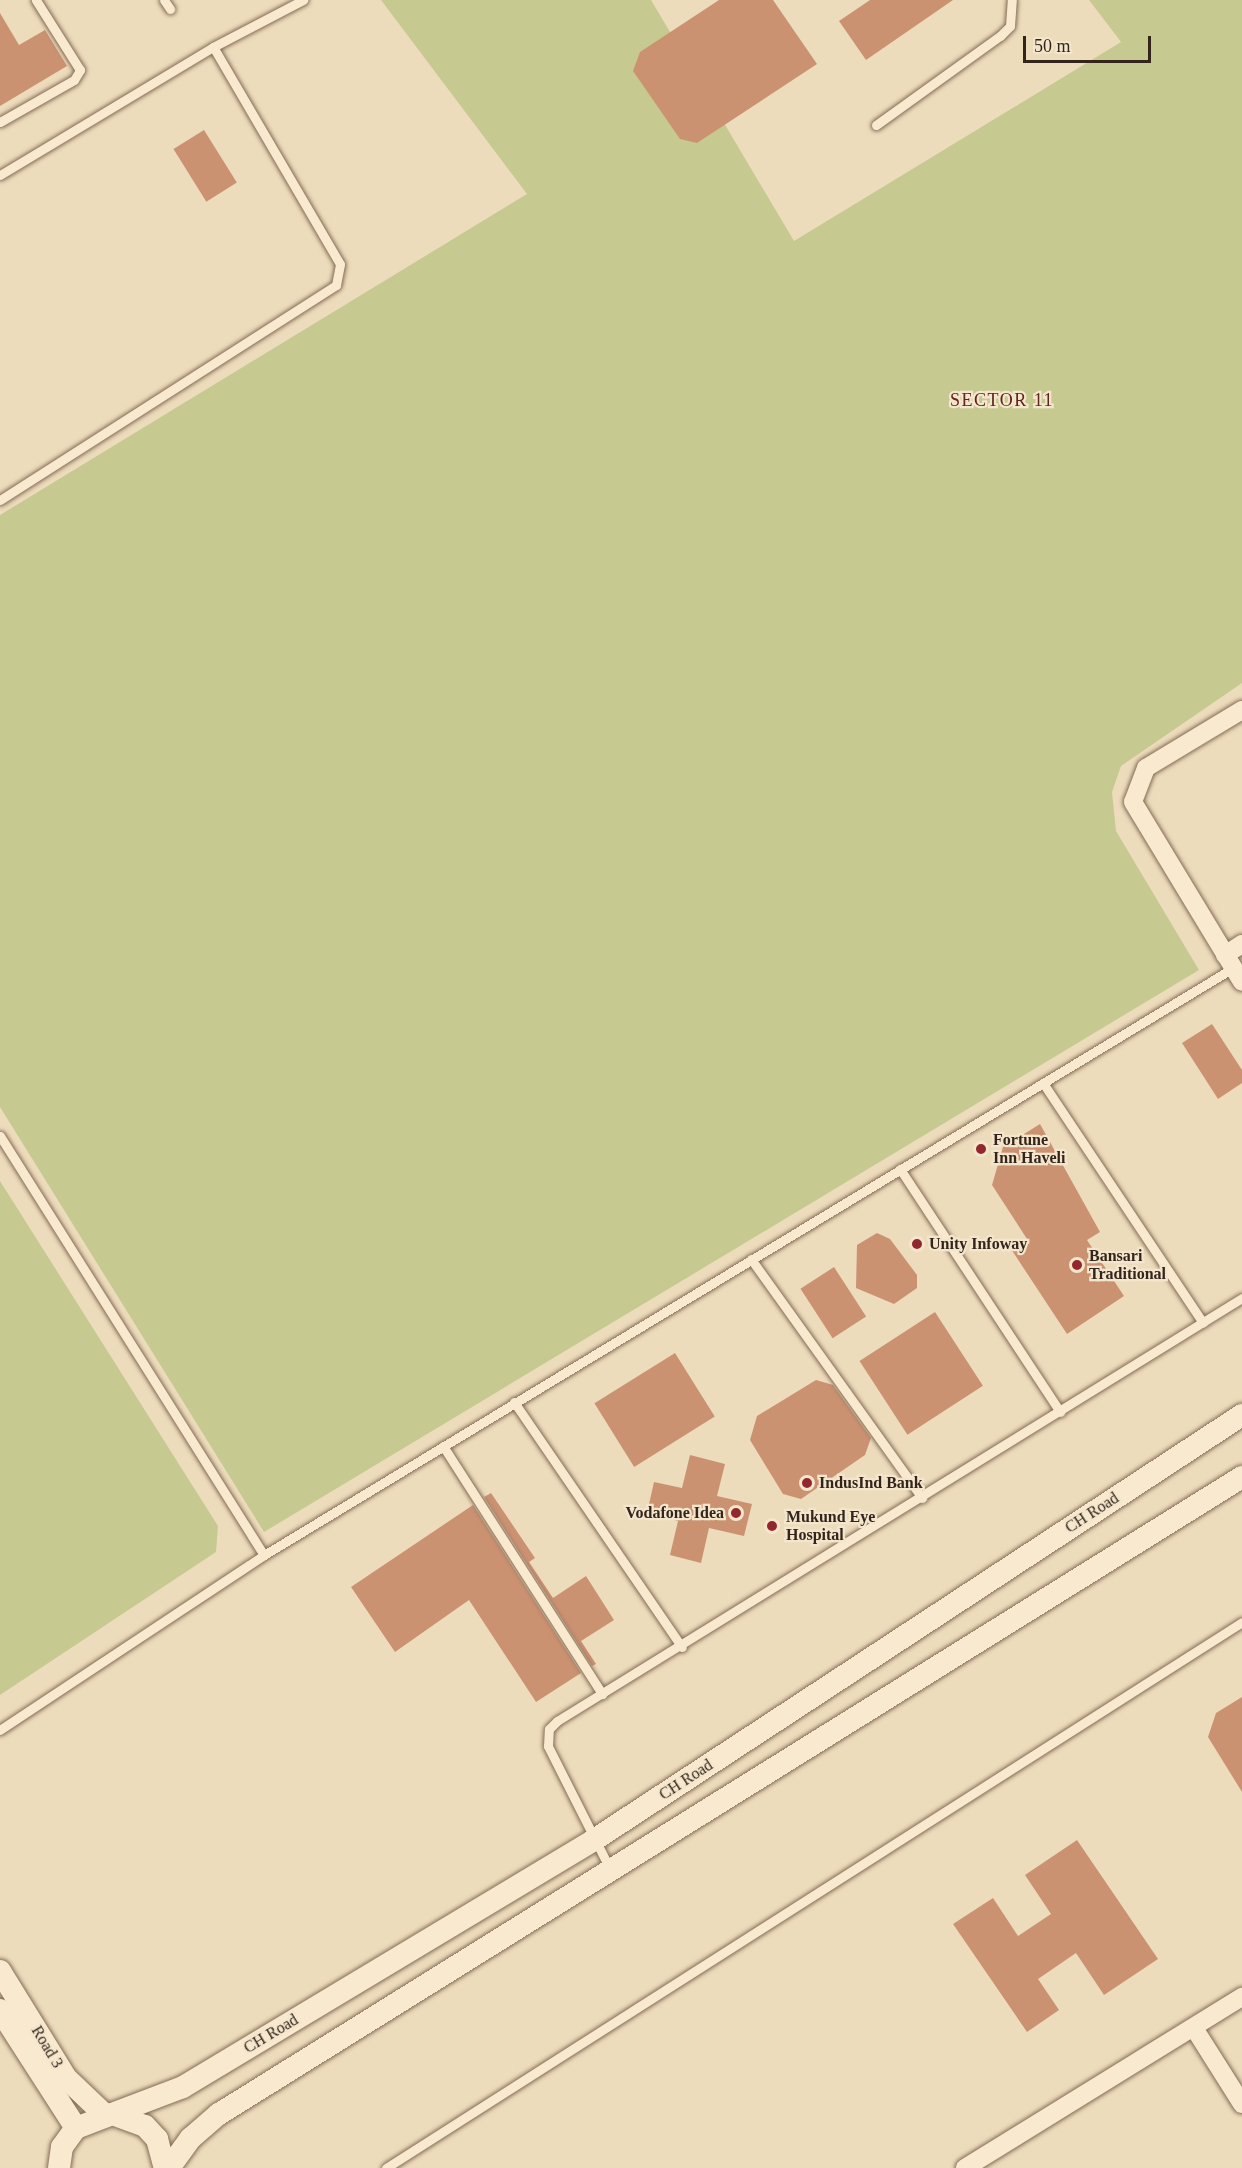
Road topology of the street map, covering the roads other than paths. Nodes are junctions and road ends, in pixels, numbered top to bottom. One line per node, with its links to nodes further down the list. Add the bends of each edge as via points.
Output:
1 (36, 0): 7 (lane, via 80,70 74,80)
2 (164, 0): 5 (lane)
3 (303, 0): 6 (lane)
4 (1012, 0): 8 (lane, via 1010,26 1000,36)
5 (170, 9)
6 (213, 47): 9 (lane); 10 (lane, via 340,264 336,285)
7 (0, 122)
8 (876, 125)
9 (0, 175)
10 (0, 500)
11 (1242, 710): 13 (street, via 1146,768 1133,802)
12 (1242, 944): 13 (street)
13 (1233, 968): 14 (lane)
14 (1043, 1083): 16 (lane); 19 (lane)
15 (0, 1136): 26 (lane)
16 (900, 1169): 17 (lane); 21 (lane)
17 (751, 1259): 20 (lane); 25 (lane)
18 (1242, 1298): 19 (lane)
19 (1203, 1323): 21 (lane)
20 (514, 1402): 23 (lane); 28 (lane)
21 (1060, 1412): 25 (lane)
22 (1242, 1415): 31 (street, CH Road)
23 (443, 1446): 26 (lane); 29 (lane)
24 (1242, 1477): 32 (street)
25 (922, 1498): 28 (lane)
26 (264, 1555): 30 (lane)
27 (1242, 1622): 43 (lane)
28 (682, 1647): 29 (lane)
29 (602, 1694): 31 (lane, via 557,1721 549,1729 548,1746)
30 (0, 1730)
31 (594, 1840): 32 (lane); 38 (street, CH Road, via 183,2087)
32 (611, 1872): 42 (street, via 219,2114 191,2138)
33 (0, 1971): 38 (street, Road 3, via 66,2078)
34 (1242, 1997): 36 (street)
35 (0, 2010): 39 (street, Road 3)
36 (1194, 2028): 37 (street); 44 (street)
37 (1242, 2104)
38 (109, 2114): 39 (street, CH Road); 42 (street, via 146,2126 157,2139)
39 (76, 2128): 40 (street, CH Road)
40 (60, 2158): 41 (street, CH Road)
41 (48, 2168)
42 (167, 2168)
43 (386, 2168)
44 (965, 2168)

